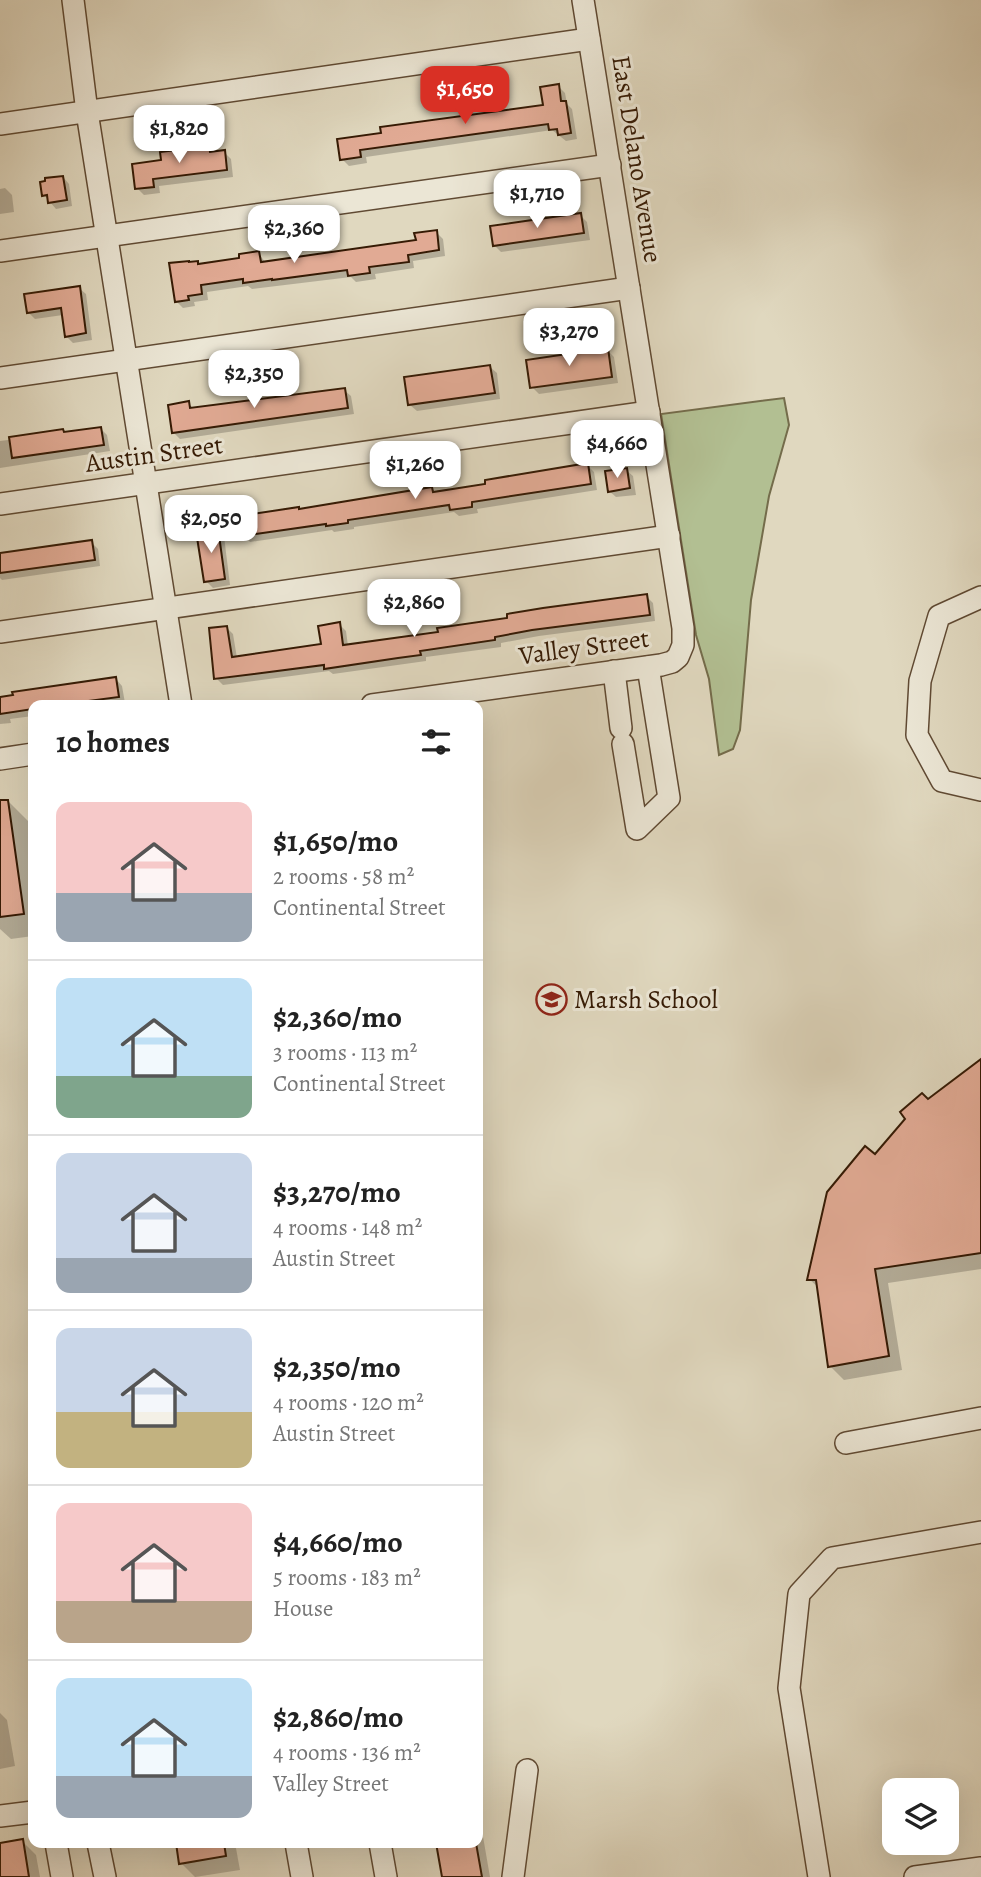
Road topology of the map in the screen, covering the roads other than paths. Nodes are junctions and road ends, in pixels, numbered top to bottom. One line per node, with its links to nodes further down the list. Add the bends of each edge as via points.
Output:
1 (73, 0): 4 (street)
2 (583, 0): 3 (street, East Delano Avenue)
3 (589, 39): 4 (street); 6 (street, East Delano Avenue)
4 (87, 112): 5 (street); 7 (street)
5 (0, 124)
6 (610, 164): 7 (street); 9 (street, East Delano Avenue)
7 (106, 236): 8 (street); 10 (street)
8 (0, 251)
9 (629, 288): 10 (street); 12 (street, East Delano Avenue)
10 (126, 359): 11 (street); 13 (street)
11 (0, 377)
12 (649, 412): 13 (street, Austin Street); 15 (street, East Delano Avenue)
13 (146, 483): 14 (street, Austin Street); 17 (street)
14 (0, 504)
15 (669, 536): 17 (street); 19 (street, East Delano Avenue, via 684,636)
16 (981, 597): 26 (street, via 939,616 920,681 917,735 942,780)
17 (166, 609): 18 (street); 22 (street)
18 (0, 632)
19 (678, 657): 20 (street, Valley Street)
20 (648, 667): 21 (street, Valley Street); 21 (street, via 669,798 637,829)
21 (614, 671): 23 (street, Valley Street)
22 (180, 700)
23 (408, 700)
24 (28, 755): 25 (street)
25 (0, 759)
26 (981, 790)
27 (981, 1418): 28 (street)
28 (846, 1443)
29 (981, 1532): 43 (street, via 832,1558 799,1594 789,1688)
30 (527, 1770): 42 (street)
31 (28, 1813): 32 (street)
32 (0, 1816)
33 (57, 1848): 38 (street)
34 (99, 1848): 39 (street)
35 (297, 1848): 40 (street)
36 (381, 1848): 41 (street)
37 (981, 1868): 44 (street)
38 (62, 1877)
39 (105, 1877)
40 (302, 1877)
41 (386, 1877)
42 (513, 1877)
43 (819, 1877)
44 (915, 1877)

